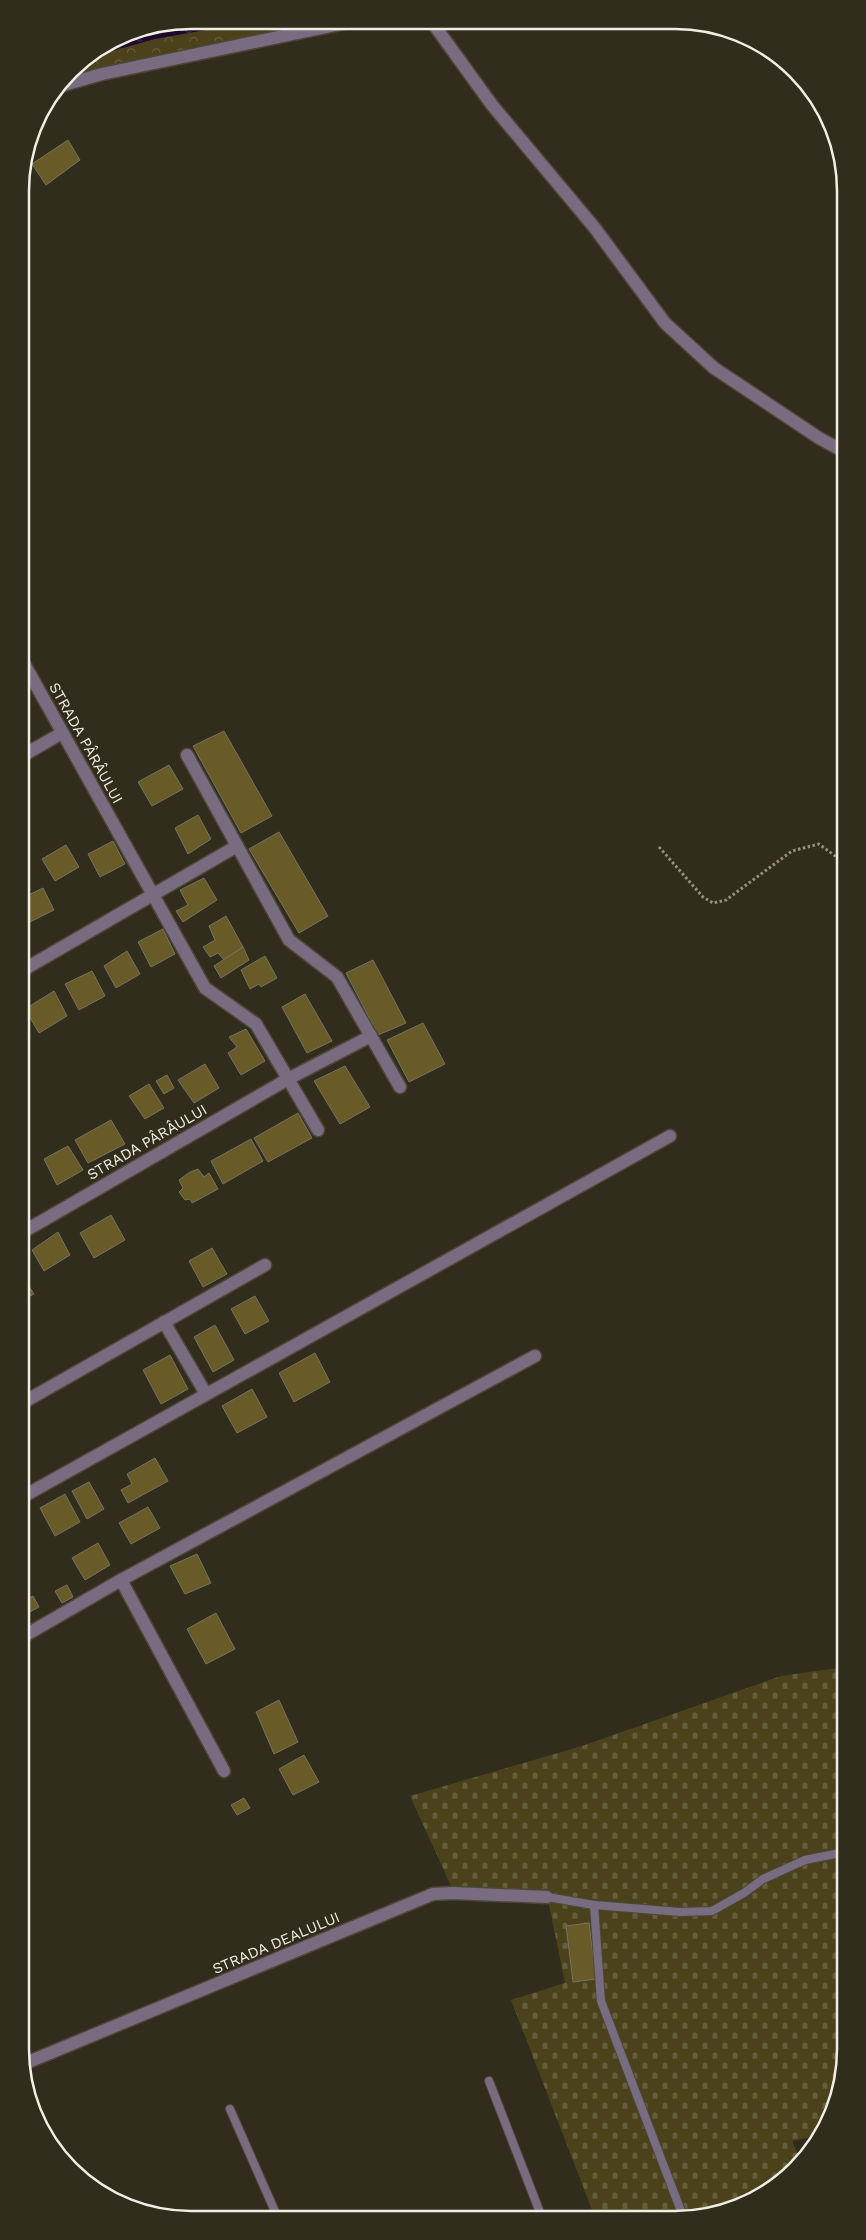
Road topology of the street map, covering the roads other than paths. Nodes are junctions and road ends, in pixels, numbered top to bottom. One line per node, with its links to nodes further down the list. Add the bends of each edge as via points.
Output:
1 (316, 29): 3 (street)
2 (437, 29): 4 (street, via 492,105 594,227 665,323 714,368)
3 (70, 83)
4 (837, 448)
5 (29, 673): 6 (street, STRADA PÂRÂULUI)
6 (62, 733): 7 (street); 10 (street, STRADA PÂRÂULUI)
7 (29, 752)
8 (186, 755): 9 (street)
9 (237, 846): 10 (street); 12 (street, via 290,940 337,976)
10 (152, 894): 11 (street); 13 (street, STRADA PÂRÂULUI, via 205,988 256,1024)
11 (29, 966)
12 (371, 1036): 13 (street, STRADA PÂRÂULUI); 14 (street)
13 (288, 1080): 15 (street, STRADA PÂRÂULUI); 17 (street, STRADA PÂRÂULUI)
14 (400, 1087)
15 (318, 1130)
16 (670, 1136): 21 (street)
17 (29, 1229)
18 (265, 1264): 19 (street)
19 (164, 1322): 21 (street); 22 (street)
20 (535, 1356): 24 (street)
21 (206, 1394): 23 (street)
22 (29, 1399)
23 (29, 1493)
24 (121, 1580): 25 (street); 26 (street)
25 (29, 1633)
26 (224, 1771)
27 (837, 1854): 29 (lane, via 805,1860 763,1879 712,1911)
28 (547, 1897): 29 (lane); 30 (street, STRADA DEALULUI, via 433,1894)
29 (594, 1906): 35 (lane, via 601,2001)
30 (30, 2062)
31 (489, 2081): 34 (lane)
32 (230, 2110): 33 (lane)
33 (275, 2211)
34 (539, 2211)
35 (682, 2211)

